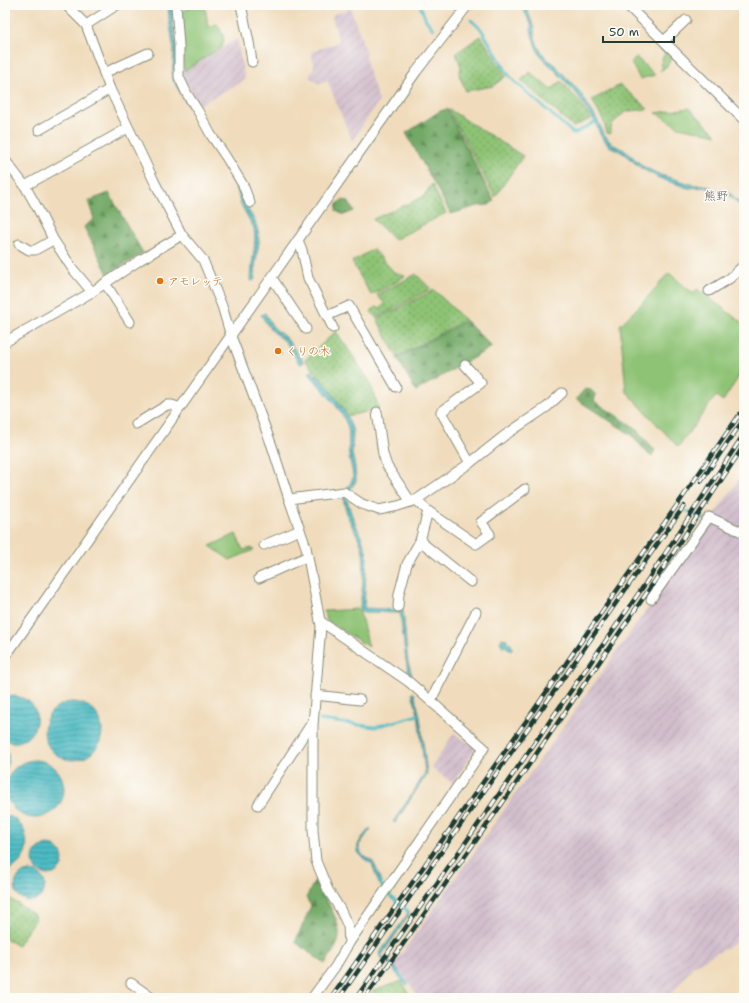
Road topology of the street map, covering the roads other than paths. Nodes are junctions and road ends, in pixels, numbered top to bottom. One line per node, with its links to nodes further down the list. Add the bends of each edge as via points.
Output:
1 (66, 5): 8 (street)
2 (117, 5): 8 (street)
3 (176, 5): 19 (street, via 179,77 211,135 243,185)
4 (241, 5): 11 (street)
5 (468, 5): 22 (street, via 416,72)
6 (627, 5): 9 (street)
7 (686, 20): 9 (street)
8 (86, 26): 12 (street)
9 (664, 40): 14 (street)
10 (148, 53): 12 (street)
11 (252, 62)
12 (104, 73): 13 (street)
13 (110, 89): 15 (street); 16 (street)
14 (744, 120)
15 (128, 128): 18 (street); 20 (street)
16 (39, 130)
17 (5, 160): 18 (street)
18 (25, 186): 21 (street)
19 (250, 203)
20 (182, 235): 26 (street); 33 (street, via 202,260 222,306)
21 (53, 240): 23 (street, via 35,250 29,250); 28 (street)
22 (298, 240): 25 (street); 29 (street, via 308,278)
23 (19, 244)
24 (744, 266): 27 (street)
25 (272, 278): 32 (street); 33 (street)
26 (105, 283): 28 (street); 30 (street)
27 (709, 291)
28 (92, 292): 34 (street)
29 (327, 316): 31 (street); 36 (street, via 348,306)
30 (130, 322)
31 (333, 328)
32 (306, 329)
33 (231, 336): 38 (street); 43 (street)
34 (5, 342)
35 (465, 365): 41 (street, via 481,383 441,412)
36 (396, 387)
37 (562, 393): 41 (street, via 547,408 504,436)
38 (180, 408): 40 (street, via 167,405); 57 (street)
39 (377, 412): 44 (street, via 387,466)
40 (136, 424)
41 (470, 463): 44 (street)
42 (525, 489): 45 (street, via 482,522 490,534 476,544)
43 (289, 499): 44 (street, via 344,492 362,504 378,510); 46 (street)
44 (414, 501): 45 (street)
45 (428, 511): 48 (street)
46 (300, 530): 49 (street); 50 (street)
47 (744, 533): 53 (street, via 709,517)
48 (420, 541): 52 (street); 54 (street, via 407,564)
49 (264, 545)
50 (308, 556): 51 (street); 56 (street)
51 (259, 578)
52 (471, 582)
53 (651, 599)
54 (398, 606)
55 (476, 612): 60 (street)
56 (320, 621): 58 (street); 60 (street, via 409,682)
57 (5, 657)
58 (315, 695): 59 (street); 61 (street)
59 (360, 700)
60 (430, 700): 63 (street, via 484,748)
61 (313, 720): 62 (street); 63 (street, via 313,830 316,861 328,890 348,926)
62 (258, 806)
63 (349, 943): 66 (street)
64 (131, 983): 65 (street)
65 (152, 998)
66 (312, 998)

